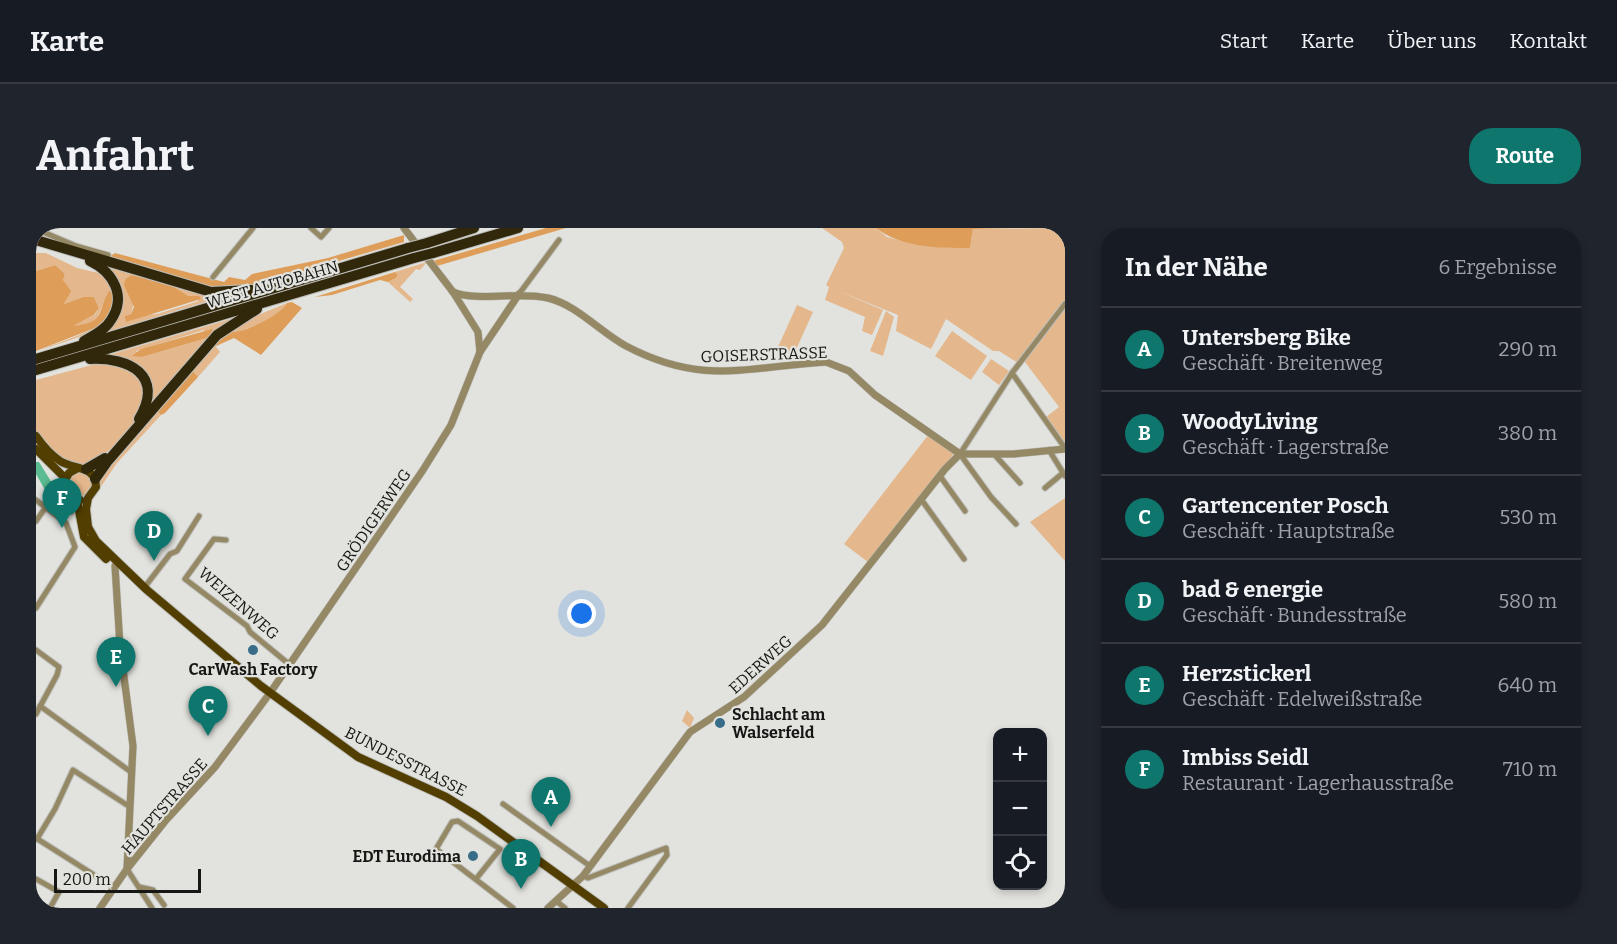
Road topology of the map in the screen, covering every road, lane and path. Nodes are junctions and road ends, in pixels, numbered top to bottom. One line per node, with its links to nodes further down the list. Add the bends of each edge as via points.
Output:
1 (252, 228): 12 (street)
2 (311, 228): 3 (street, via 321,237)
3 (329, 228)
4 (404, 228): 13 (street)
5 (474, 228): 14 (highway, WEST AUTOBAHN, bridge)
6 (518, 228): 14 (highway, WEST AUTOBAHN, bridge)
7 (36, 229): 11 (street)
8 (36, 240): 14 (highway, via 211,292)
9 (560, 240): 15 (street)
10 (36, 245): 18 (highway, via 97,265 109,274 117,288 118,304 111,321)
11 (108, 255)
12 (213, 277)
13 (453, 292): 15 (street, GOISERSTRASSE); 17 (street, via 475,325)
14 (274, 294): 18 (highway, WEST AUTOBAHN); 31 (highway, via 217,335)
15 (519, 294): 17 (street, GRÖDIGERWEG); 26 (street, GOISERSTRASSE, via 555,300 620,343 674,366 732,372 800,363 837,364)
16 (1065, 304): 21 (street)
17 (480, 352): 50 (street, GRÖDIGERWEG, via 450,425 434,452)
18 (73, 354): 19 (highway, WEST AUTOBAHN); 20 (highway, WEST AUTOBAHN); 28 (highway, via 128,362 139,371 147,388 145,407 136,424 102,460)
19 (36, 359)
20 (36, 370)
21 (1012, 373): 23 (street); 26 (street)
22 (36, 436): 28 (main road, via 61,462)
23 (1065, 448): 25 (street)
24 (36, 449): 32 (main road, BUNDESSTRASSE)
25 (1049, 450): 27 (street); 29 (street)
26 (960, 454): 27 (street); 30 (street, EDERWEG); 43 (street)
27 (994, 454): 33 (street)
28 (82, 469): 31 (main road); 32 (main road)
29 (1064, 475): 34 (street)
30 (940, 476): 37 (street, EDERWEG); 40 (street)
31 (95, 479): 36 (main road, BUNDESSTRASSE, via 95,490)
32 (65, 482): 35 (main road, BUNDESSTRASSE); 39 (street)
33 (1020, 483)
34 (1045, 488)
35 (74, 498): 36 (main road); 39 (street, via 56,500); 46 (main road, BUNDESSTRASSE, via 84,537)
36 (88, 498): 47 (main road, BUNDESSTRASSE, via 87,520 93,538)
37 (921, 499): 45 (street); 57 (street, EDERWEG, via 813,634 744,697 685,737)
38 (36, 500): 39 (street)
39 (45, 508): 42 (street); 48 (street, via 66,523 75,547)
40 (965, 511)
41 (199, 516): 47 (street, via 177,551)
42 (36, 521)
43 (1016, 524)
44 (226, 540): 50 (street, WEIZENWEG, via 214,539 185,579)
45 (964, 559)
46 (115, 566): 47 (main road, BUNDESSTRASSE); 53 (street, via 120,649 132,732)
47 (142, 586): 51 (main road, BUNDESSTRASSE)
48 (36, 608)
49 (36, 650): 52 (street, via 58,667)
50 (290, 665): 51 (street, GRÖDIGERWEG)
51 (270, 693): 58 (street, HAUPTSTRASSE, via 215,767); 62 (main road, BUNDESSTRASSE, via 362,759 446,797 477,816)
52 (37, 711): 53 (street)
53 (131, 772): 55 (street)
54 (503, 804): 57 (street)
55 (130, 807): 56 (street, via 73,770); 58 (street)
56 (36, 839): 63 (street)
57 (590, 866): 59 (street, EDERWEG)
58 (127, 868): 63 (street, HAUPTSTRASSE); 64 (street)
59 (584, 876): 62 (street, EDERWEG); 74 (street, via 588,878 666,848 667,855)
60 (36, 879): 67 (street, via 58,892)
61 (476, 879): 61 (street, via 436,849 452,822 458,821 500,849); 70 (street)
62 (572, 885): 65 (street, EDERWEG); 73 (main road, BUNDESSTRASSE)
63 (113, 887): 68 (street, HAUPTSTRASSE)
64 (139, 887): 66 (street, via 153,890); 69 (street)
65 (556, 900): 71 (street, EDERWEG); 72 (street)
66 (164, 905)
67 (50, 908)
68 (100, 908)
69 (152, 908)
70 (513, 908)
71 (548, 908)
72 (565, 908)
73 (604, 908)
74 (628, 908)

